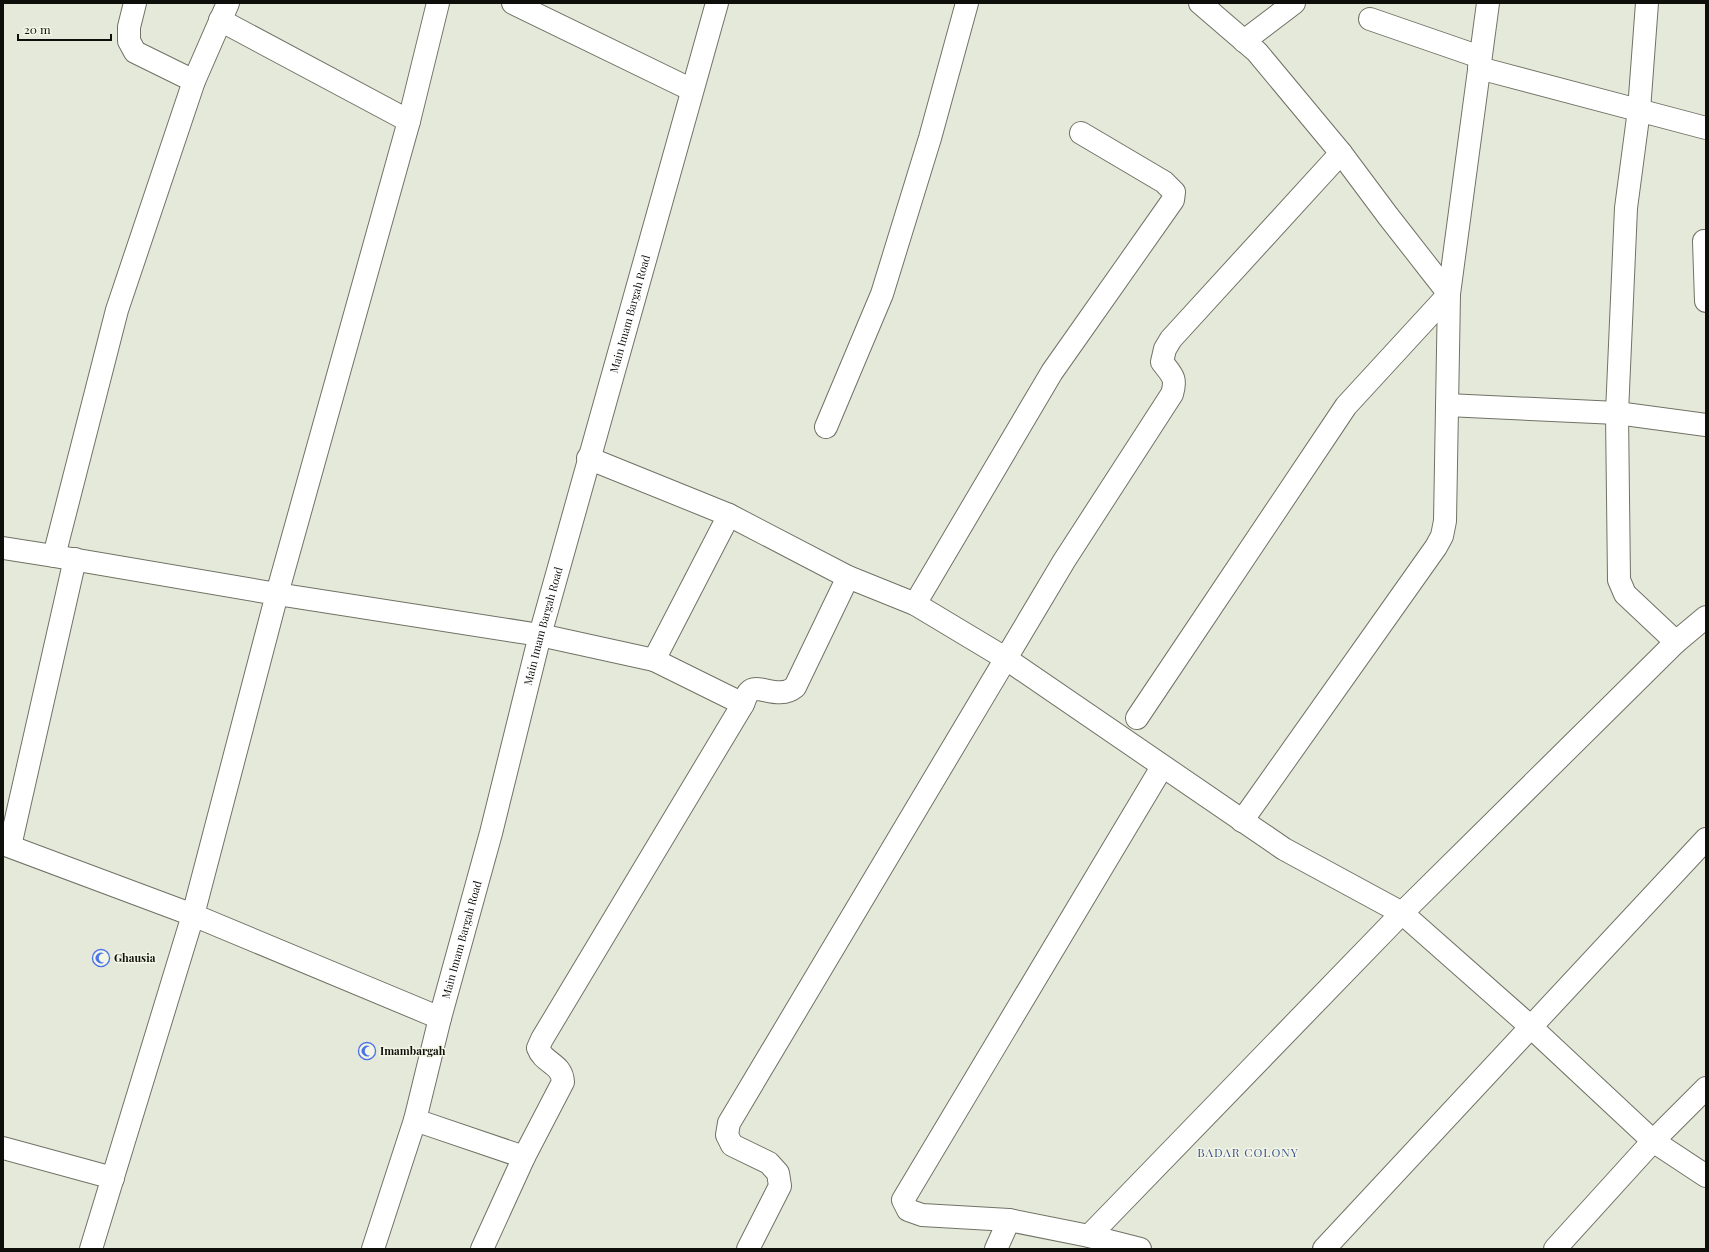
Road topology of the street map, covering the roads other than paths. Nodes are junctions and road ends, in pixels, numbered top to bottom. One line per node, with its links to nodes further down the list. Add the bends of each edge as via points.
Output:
1 (135, 3): 14 (street, via 129,27 129,41 135,52)
2 (438, 3): 17 (street)
3 (513, 3): 15 (street)
4 (717, 3): 15 (street, Main Imam Bargah Road)
5 (968, 3): 27 (street, via 882,294)
6 (1200, 3): 12 (street)
7 (1294, 3): 12 (street)
8 (1488, 3): 13 (street)
9 (1647, 3): 16 (street)
10 (224, 11): 14 (street); 17 (street)
11 (1370, 19): 13 (street)
12 (1244, 41): 20 (street, via 1257,52)
13 (1480, 62): 16 (street); 22 (street)
14 (194, 81): 31 (street, via 117,310)
15 (692, 90): 28 (street, Main Imam Bargah Road)
16 (1639, 110): 18 (street); 25 (street, via 1626,208)
17 (409, 121): 33 (street)
18 (1706, 128)
19 (1081, 133): 34 (street, via 1164,182 1174,192 1172,200 1052,372)
20 (1341, 152): 22 (street); 38 (street, via 1171,339 1162,362 1173,377 1175,384 1172,394 1064,561)
21 (1704, 240): 23 (street)
22 (1449, 294): 24 (street); 41 (street, via 1346,406)
23 (1706, 302)
24 (1447, 405): 25 (street); 43 (street, via 1445,521 1442,536)
25 (1617, 413): 26 (street); 37 (street, via 1619,580 1625,594)
26 (1706, 425)
27 (826, 427)
28 (588, 458): 29 (street); 36 (street, Main Imam Bargah Road)
29 (730, 515): 32 (street); 39 (street)
30 (3, 548): 31 (street)
31 (65, 558): 33 (street); 45 (street)
32 (848, 577): 34 (street); 40 (street, via 795,687 789,692 782,693 752,689)
33 (277, 594): 36 (street); 47 (street)
34 (915, 604): 38 (street)
35 (1706, 617): 37 (street)
36 (540, 635): 39 (street); 48 (street, Main Imam Bargah Road, via 491,834)
37 (1676, 642): 46 (street)
38 (1006, 658): 42 (street); 62 (street, via 729,1123 727,1135 732,1145 769,1163 778,1173 779,1179 780,1186)
39 (654, 660): 40 (street)
40 (743, 704): 54 (street, via 542,1039 538,1048 541,1054 560,1069 563,1082)
41 (1137, 718)
42 (1162, 767): 43 (street); 57 (street, via 903,1200 908,1210 922,1215)
43 (1242, 821): 46 (street, via 1284,849)
44 (1706, 840): 49 (street)
45 (7, 845): 47 (street)
46 (1402, 913): 49 (street); 58 (street)
47 (193, 916): 48 (street); 56 (street)
48 (440, 1018): 51 (street, Main Imam Bargah Road)
49 (1531, 1027): 52 (street); 65 (street)
50 (1706, 1088): 52 (street)
51 (415, 1120): 54 (street); 60 (street, Main Imam Bargah Road)
52 (1653, 1141): 55 (street); 66 (street)
53 (3, 1148): 56 (street)
54 (524, 1157): 61 (street)
55 (1706, 1176)
56 (113, 1178): 59 (street)
57 (1008, 1220): 58 (street); 63 (street)
58 (1089, 1236): 64 (street)
59 (91, 1249)
60 (373, 1249)
61 (482, 1249)
62 (748, 1249)
63 (996, 1249)
64 (1140, 1249)
65 (1324, 1249)
66 (1555, 1249)

